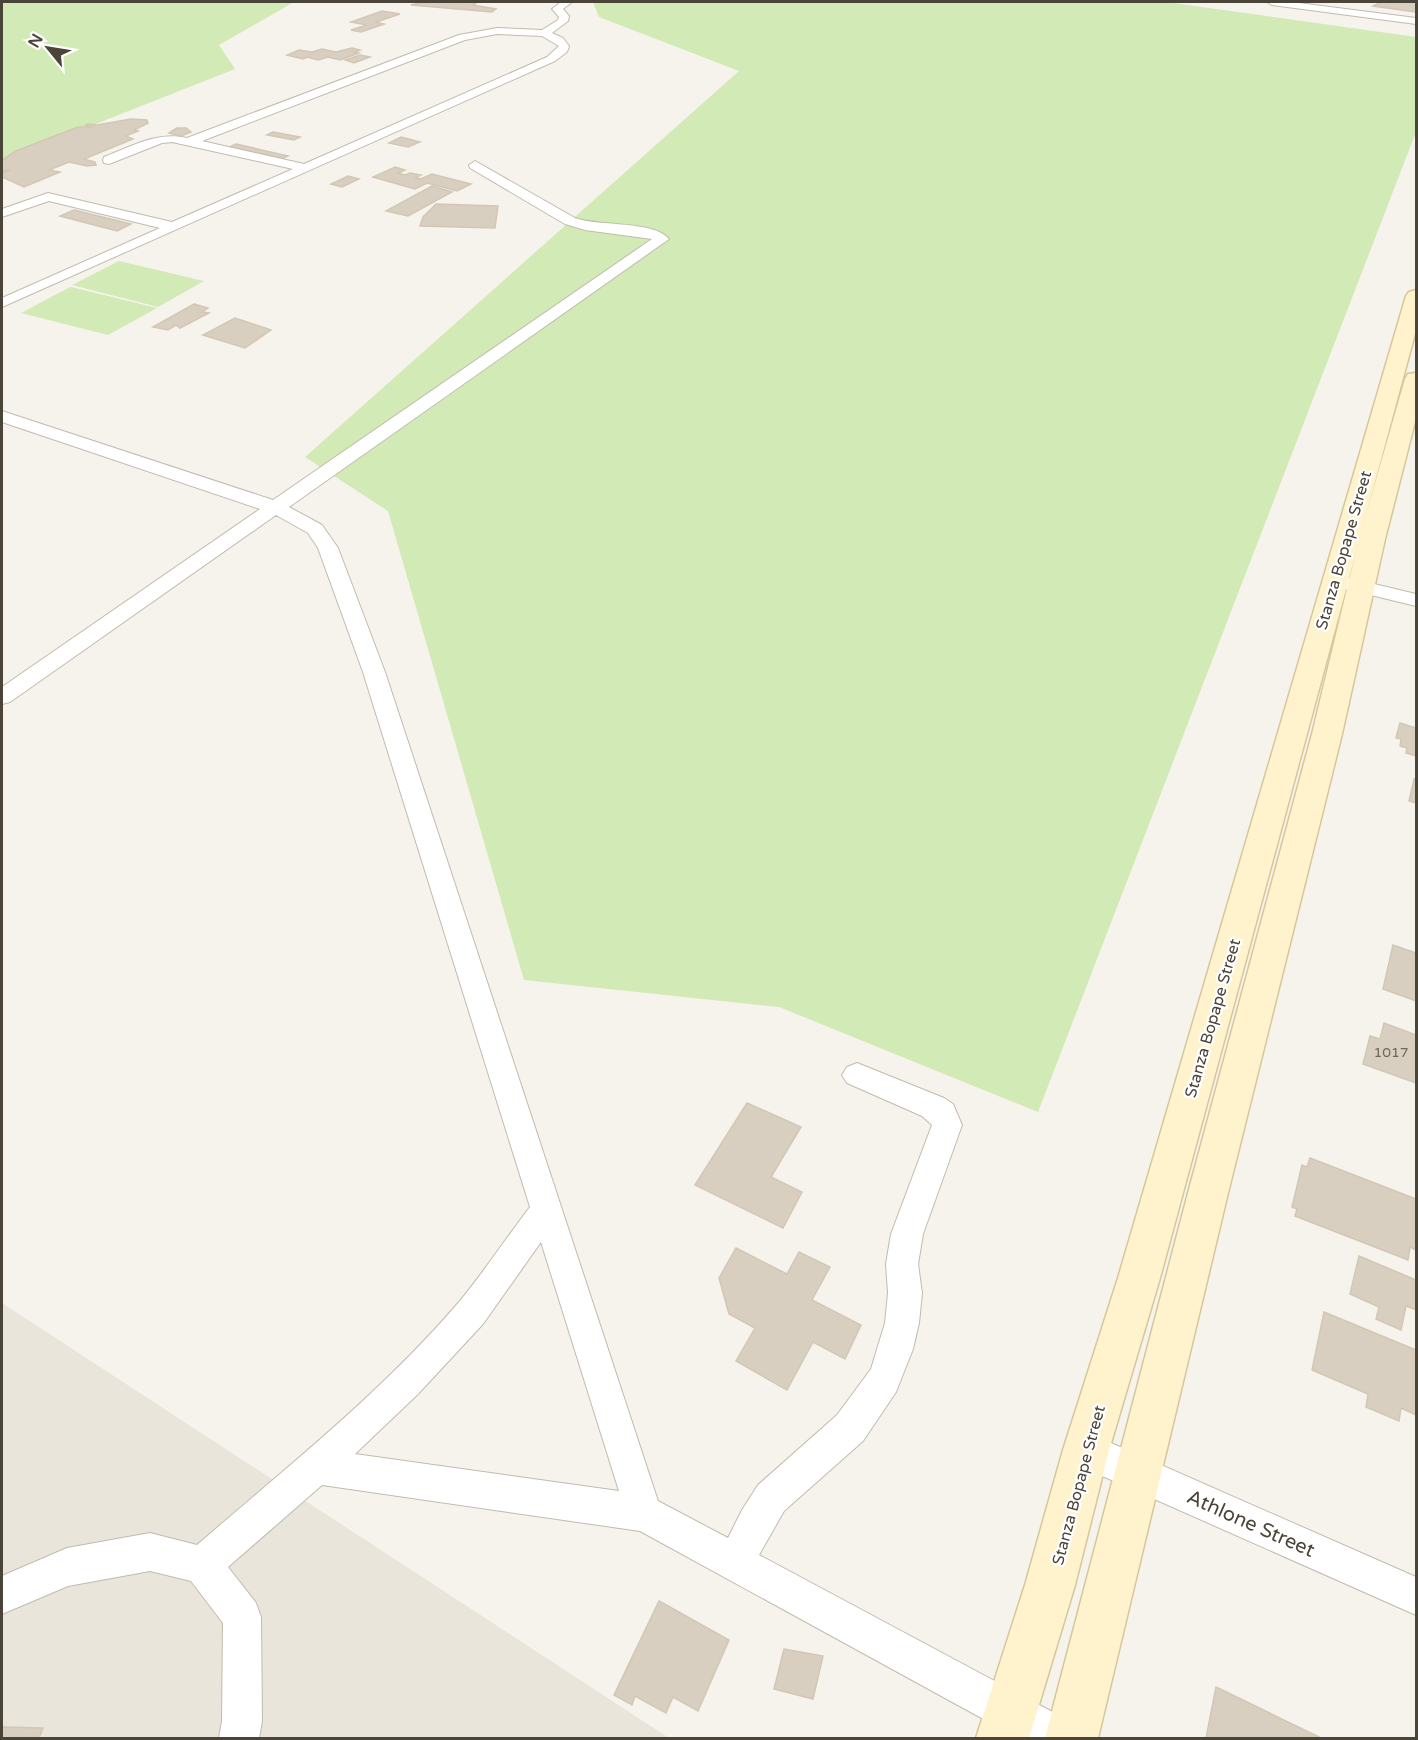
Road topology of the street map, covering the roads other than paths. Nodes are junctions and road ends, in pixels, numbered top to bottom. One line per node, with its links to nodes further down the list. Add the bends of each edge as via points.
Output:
1 (567, 2): 4 (street, via 557,9 564,16 563,21)
2 (1272, 2): 3 (street)
3 (1416, 21)
4 (544, 33): 5 (street, via 497,31 463,37); 8 (street, via 564,46 559,55)
5 (190, 141): 6 (street, via 159,140); 8 (street)
6 (109, 160)
7 (475, 165): 15 (street, via 568,221 651,233 662,239)
8 (304, 168): 10 (street)
9 (2, 213): 10 (street, via 48,197)
10 (173, 227): 12 (street)
11 (1416, 296): 16 (main road, Stanza Bopape Street)
12 (2, 303)
13 (1416, 379): 16 (main road, Stanza Bopape Street)
14 (2, 416): 15 (street)
15 (277, 508): 18 (street); 20 (street, via 315,529 337,568)
16 (1348, 584): 17 (street); 21 (main road, Stanza Bopape Street); 23 (main road, Stanza Bopape Street, via 1327,734)
17 (1416, 600)
18 (2, 697)
19 (857, 1075): 25 (street, via 933,1107 942,1113 947,1125 907,1234 902,1264 905,1293 896,1349 884,1380 856,1420 771,1498)
20 (546, 1210): 22 (street, via 471,1313 406,1382); 24 (street)
21 (1086, 1450): 23 (street, Athlone Street); 29 (main road, Stanza Bopape Street, via 1050,1585)
22 (316, 1466): 24 (street); 26 (street)
23 (1139, 1474): 28 (street, Athlone Street); 32 (main road, Stanza Bopape Street)
24 (644, 1513): 25 (street)
25 (736, 1563): 29 (street)
26 (202, 1565): 27 (street, via 150,1552 66,1567); 30 (street, via 242,1617 242,1721)
27 (2, 1595)
28 (1416, 1596)
29 (1005, 1726): 31 (street)
30 (238, 1738)
31 (1058, 1738)
32 (1071, 1738)

